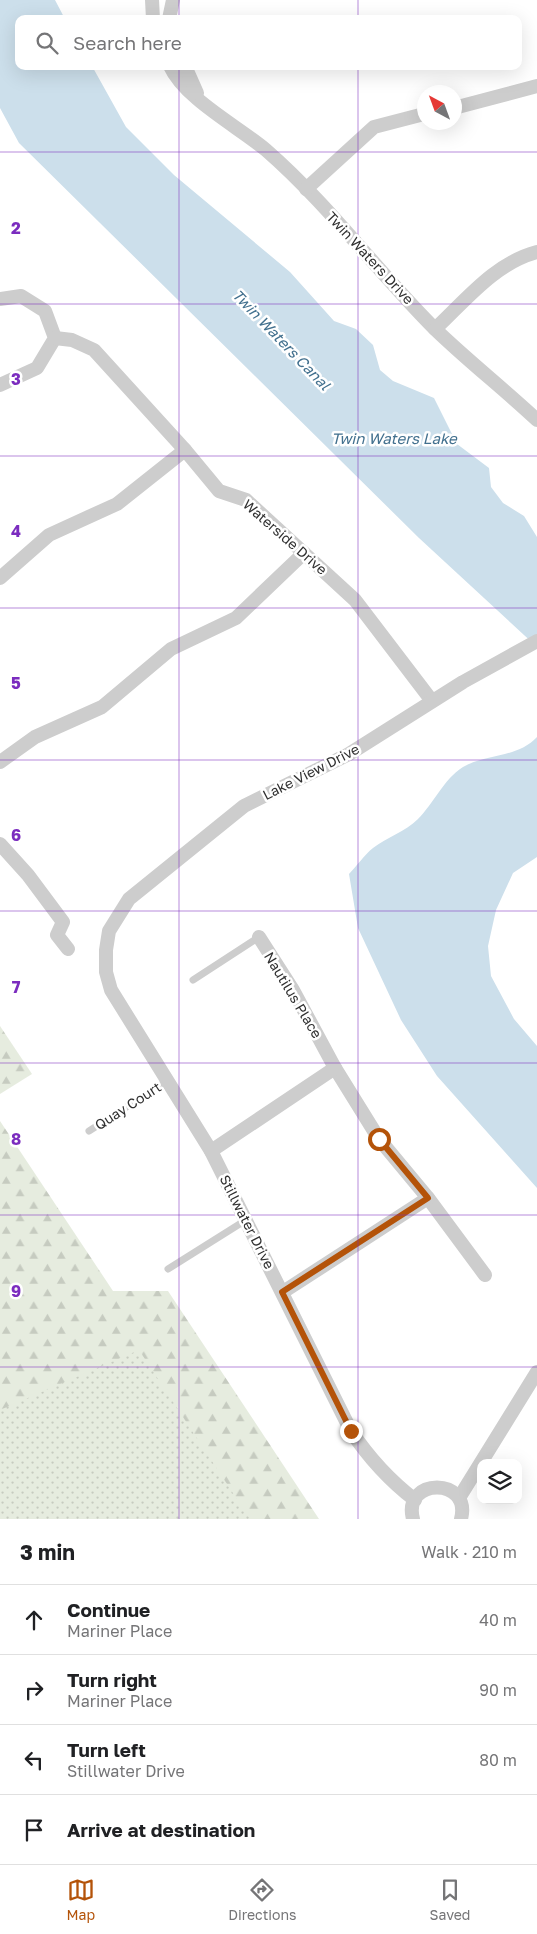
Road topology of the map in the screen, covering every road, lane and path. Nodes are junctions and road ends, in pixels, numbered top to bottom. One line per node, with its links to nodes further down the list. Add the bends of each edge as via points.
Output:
1 (152, 0): 3 (street)
2 (173, 0): 4 (street)
3 (153, 15)
4 (170, 15)
5 (172, 70): 8 (street, Twin Waters Drive)
6 (187, 70): 8 (street, Twin Waters Drive)
7 (537, 86): 9 (street)
8 (200, 100): 11 (street, Twin Waters Drive, via 266,150)
9 (462, 106)
10 (417, 116): 11 (street, via 374,127)
11 (306, 189): 14 (street, Twin Waters Drive)
12 (537, 252): 14 (street, via 499,270)
13 (0, 299): 15 (street, via 21,296 45,311)
14 (435, 329): 17 (street, Twin Waters Drive)
15 (55, 338): 16 (street, via 37,368); 18 (street, Waterside Drive, via 72,340 94,350)
16 (0, 384)
17 (537, 420)
18 (185, 450): 19 (street, Waterside Drive, via 218,491 246,500); 20 (street, via 117,504 49,535)
19 (304, 553): 22 (street, Waterside Drive, via 356,600); 23 (street, via 236,618 171,649 102,707 35,737)
20 (0, 578)
21 (537, 641): 22 (street, Lake View Drive)
22 (432, 701): 25 (street, Lake View Drive, via 349,754 244,806 129,899)
23 (0, 762)
24 (0, 844): 27 (street, via 64,922 58,935)
25 (109, 931): 30 (street, Stillwater Drive, via 106,972 111,990)
26 (259, 937): 28 (lane, Nautilus Place); 29 (street, Nautilus Place, via 293,990)
27 (68, 949)
28 (193, 980)
29 (335, 1068): 32 (street); 33 (street, Nautilus Place, via 379,1139)
30 (167, 1081): 31 (lane, Quay Court); 32 (street, Stillwater Drive)
31 (89, 1131)
32 (211, 1151): 34 (street, Stillwater Drive)
33 (428, 1198): 36 (street, Nautilus Place); 37 (street)
34 (246, 1220): 35 (lane); 37 (street, Stillwater Drive)
35 (168, 1269)
36 (485, 1275)
37 (282, 1292): 40 (street, Stillwater Drive, via 351,1431 391,1481)
38 (537, 1372): 39 (street)
39 (459, 1498): 40 (street, via 446,1488 434,1487 420,1493); 42 (street)
40 (415, 1500): 41 (street)
41 (413, 1519)
42 (461, 1519)

